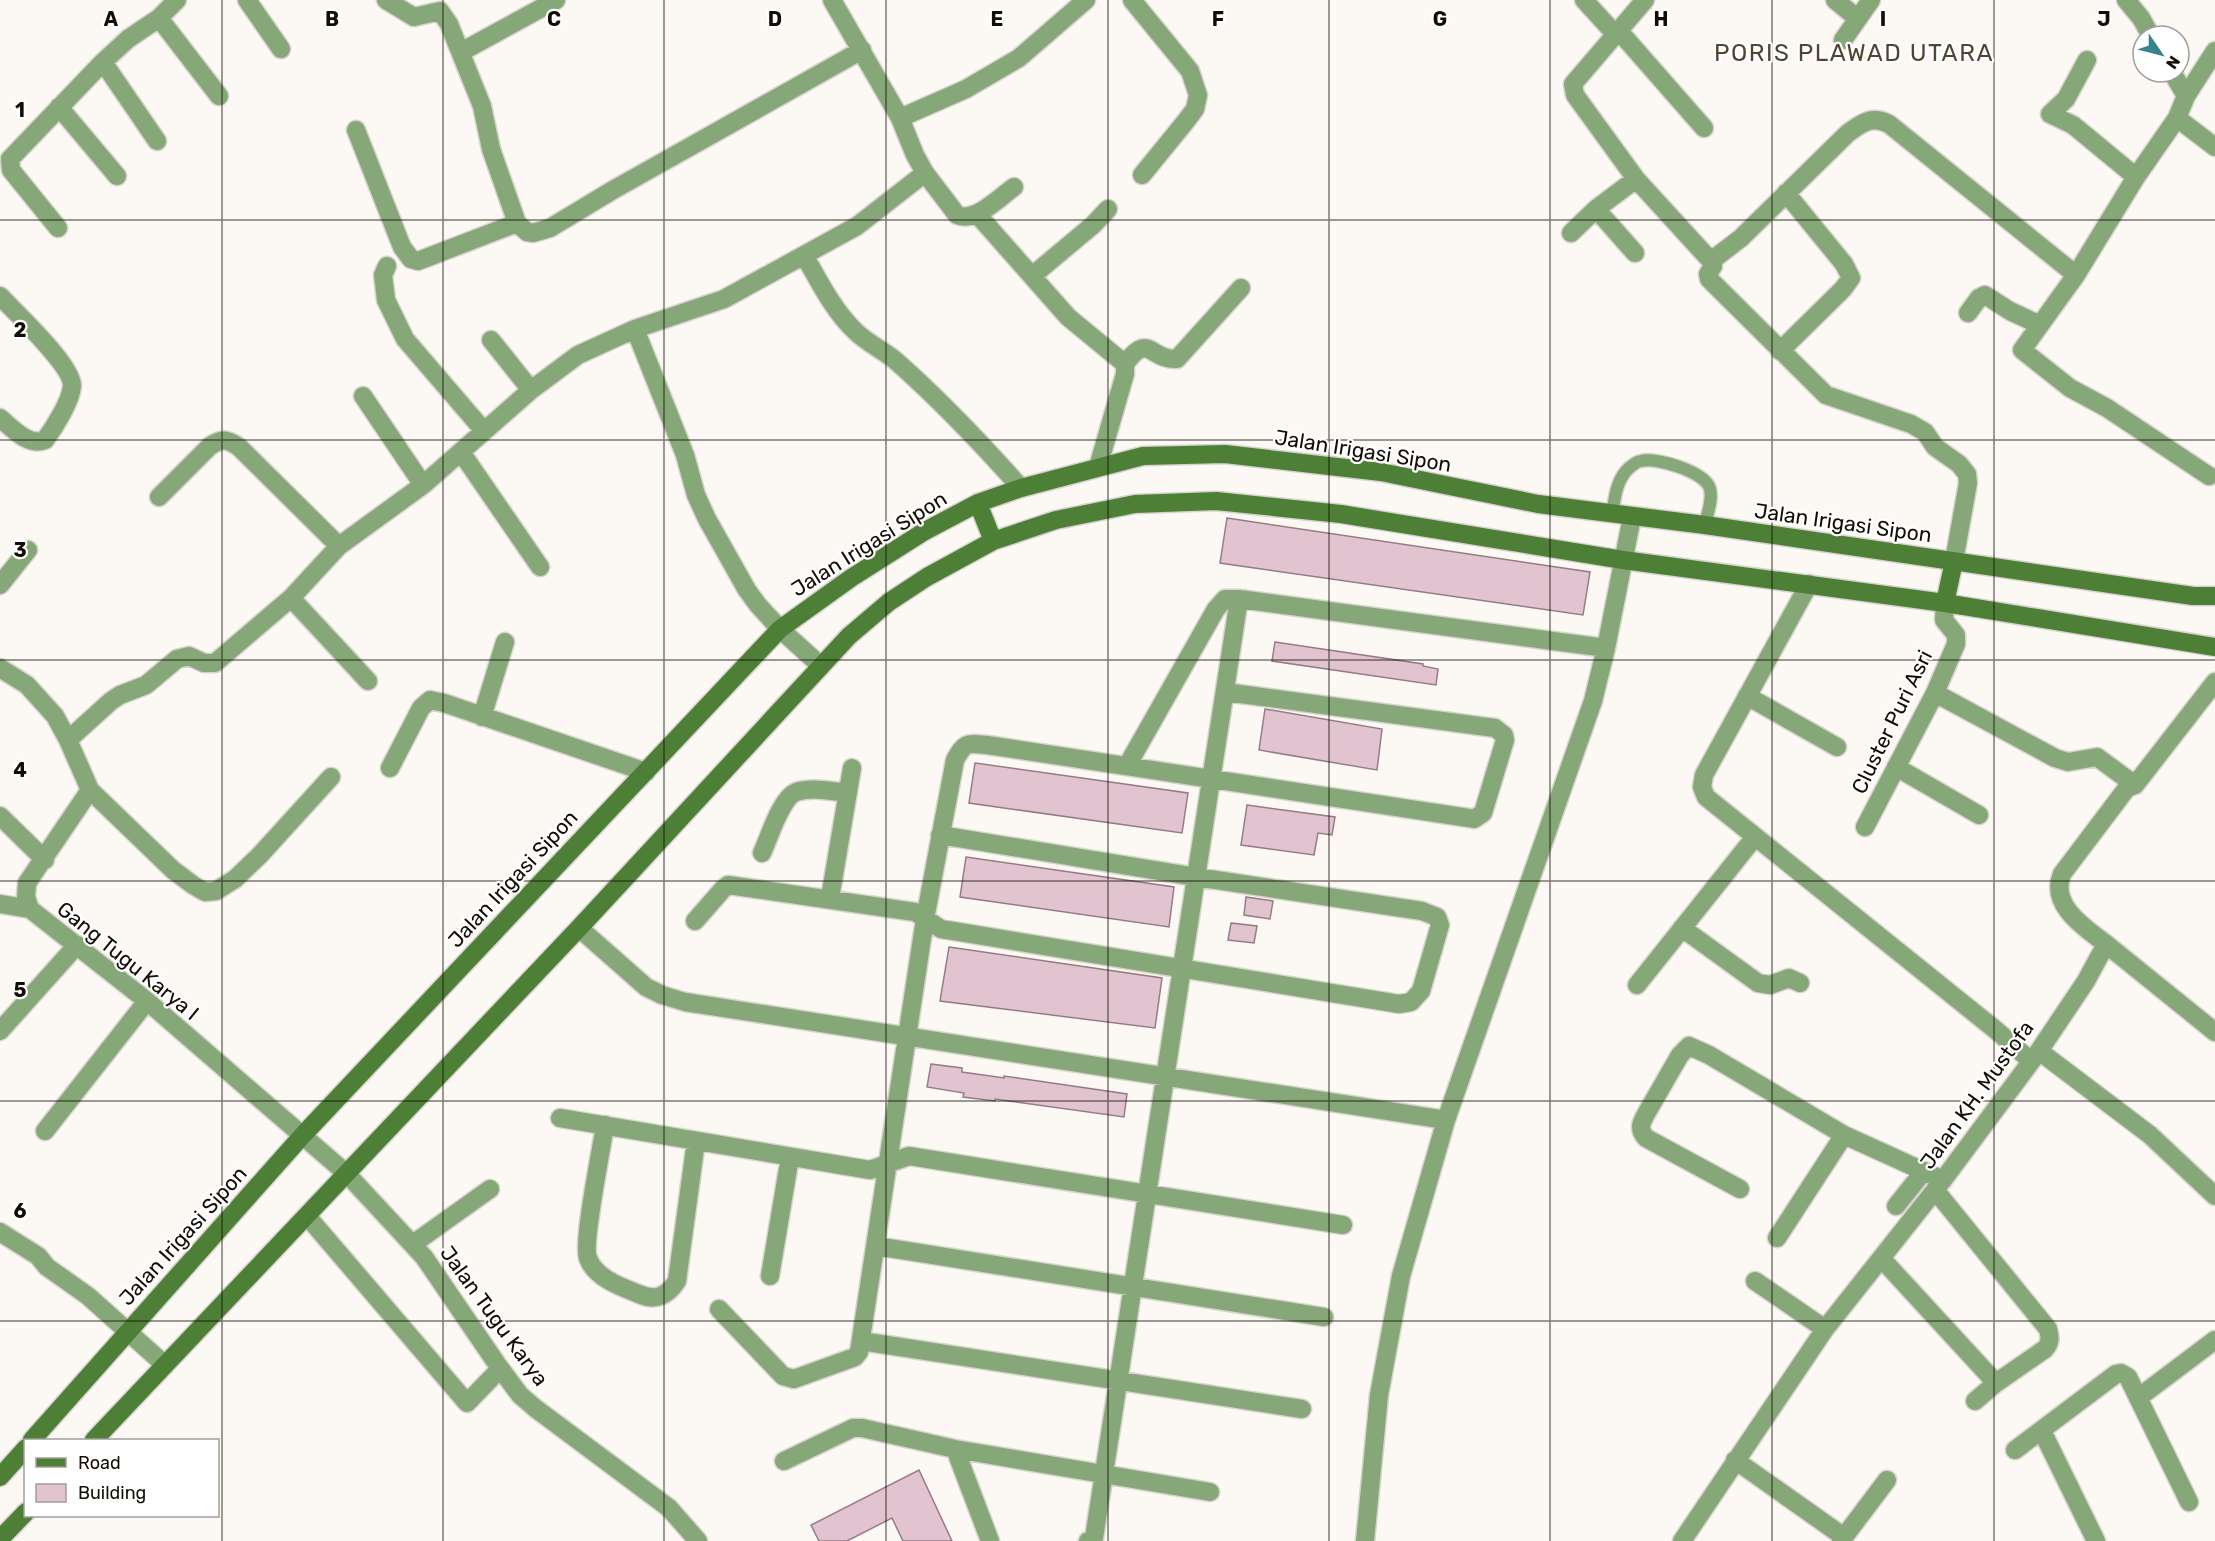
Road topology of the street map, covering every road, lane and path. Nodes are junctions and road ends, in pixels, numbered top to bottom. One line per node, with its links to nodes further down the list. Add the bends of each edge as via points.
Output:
1 (177, 0): 13 (street)
2 (247, 0): 18 (street)
3 (386, 0): 21 (street, via 414,17 440,11)
4 (556, 0): 21 (street)
5 (832, 0): 19 (street)
6 (1086, 0): 28 (street, via 1019,58 966,89)
7 (1132, 0): 35 (street, via 1190,71 1198,95 1195,109)
8 (1584, 0): 16 (street)
9 (1645, 0): 16 (street)
10 (1835, 0): 14 (street)
11 (1871, 0): 14 (street)
12 (2126, 0): 15 (street)
13 (159, 18): 23 (street); 25 (street)
14 (1857, 18): 17 (street)
15 (2144, 24)
16 (1617, 33): 30 (street); 38 (street, via 1573,84 1585,111)
17 (1843, 40)
18 (282, 49)
19 (862, 50): 28 (street); 44 (street, via 550,228 533,233)
20 (2215, 51): 26 (street)
21 (461, 52): 44 (street, via 482,106 491,149)
22 (2087, 60): 37 (street, via 2066,99 2050,114 2073,125)
23 (103, 62): 27 (street); 32 (street)
24 (2179, 84): 26 (street)
25 (219, 96)
26 (2186, 96): 29 (street)
27 (59, 107): 36 (street); 45 (street, via 9,163)
28 (900, 118): 34 (street)
29 (2177, 118): 33 (street); 37 (street)
30 (1704, 128)
31 (356, 130): 44 (street, via 402,247 411,260 418,261)
32 (157, 141)
33 (2215, 147)
34 (925, 173): 43 (street, via 957,215 963,218); 48 (street, via 857,226)
35 (1142, 175)
36 (117, 176)
37 (2136, 177): 51 (street)
38 (1636, 179): 42 (street); 49 (street)
39 (1014, 187): 43 (street)
40 (1786, 193): 49 (street); 51 (street, via 1860,124 1870,119 1881,120); 59 (street, via 1851,278)
41 (1108, 209): 52 (street)
42 (1596, 209): 46 (street); 47 (street)
43 (977, 214): 52 (street)
44 (517, 223)
45 (58, 228)
46 (1571, 233)
47 (1635, 253)
48 (804, 255): 57 (street, via 724,299); 69 (street, via 832,303 855,331 909,373)
49 (1712, 261): 59 (street, via 1709,279)
50 (387, 266): 64 (street, via 386,300 405,339)
51 (2076, 275): 56 (street)
52 (1032, 276): 60 (street, via 1068,317)
53 (1241, 288): 60 (street, via 1177,359 1140,348)
54 (0, 296): 63 (street, via 61,362 72,386 69,399 45,440 39,443 30,441)
55 (1968, 314): 56 (street, via 1985,296)
56 (2040, 325): 67 (street, via 2022,350 2070,388)
57 (635, 329): 61 (street, via 578,355); 87 (street, via 707,519 747,590)
58 (491, 340): 61 (street)
59 (1780, 351): 79 (street, via 1826,395 1911,424 1959,464 1968,483)
60 (1125, 364): 66 (street)
61 (531, 390): 64 (street)
62 (363, 396): 68 (street)
63 (0, 418)
64 (484, 431): 65 (street)
65 (461, 452): 68 (street); 80 (street)
66 (1098, 467): 69 (street, Jalan Irigasi Sipon); 72 (street, Jalan Irigasi Sipon, via 1143,456 1225,454 1381,472 1538,504)
67 (2213, 475)
68 (423, 485): 76 (street)
69 (1021, 488): 71 (street, Jalan Irigasi Sipon)
70 (159, 497): 76 (street, via 210,446 227,439)
71 (979, 505): 75 (street); 87 (street, Jalan Irigasi Sipon, via 916,537 851,578)
72 (1612, 514): 73 (street, Jalan Irigasi Sipon); 74 (lane, via 1622,476 1640,461 1650,460 1700,475 1707,482 1711,497)
73 (1631, 520): 74 (street, Jalan Irigasi Sipon); 78 (street)
74 (1705, 525): 79 (street, Jalan Irigasi Sipon)
75 (992, 538): 78 (street, via 1135,504 1216,501 1341,514); 91 (street, via 889,602)
76 (339, 546): 84 (street)
77 (28, 550): 82 (street)
78 (1624, 557): 81 (street); 90 (street)
79 (1954, 561): 83 (street, Jalan Irigasi Sipon); 86 (street)
80 (540, 567)
81 (1809, 584): 86 (street); 97 (street)
82 (0, 585)
83 (2215, 596)
84 (291, 598): 93 (street); 99 (street, via 215,663 189,656 177,659 146,685 111,701)
85 (1239, 599): 90 (street); 95 (street); 101 (street, via 1225,599 1216,609)
86 (1945, 603): 89 (street); 96 (street, Cluster Puri Asri, via 1944,620 1956,638)
87 (782, 630): 91 (street); 105 (street, Jalan Irigasi Sipon)
88 (505, 642): 98 (street)
89 (2215, 647)
90 (1606, 648): 138 (street, via 1593,701)
91 (819, 664): 124 (street)
92 (0, 668): 99 (street, via 42,700)
93 (368, 681)
94 (2215, 682): 108 (street)
95 (1225, 692): 107 (street); 107 (street, via 1495,728 1505,740 1485,809 1474,819)
96 (1935, 693): 102 (street, Cluster Puri Asri); 108 (street, via 2055,758 2068,762 2097,757)
97 (1747, 696): 100 (street); 115 (street, via 1704,775 1702,787 1706,797)
98 (482, 717): 103 (street, via 430,700 421,708); 105 (street)
99 (68, 740): 109 (street)
100 (1837, 747)
101 (1127, 766): 107 (street); 114 (street, via 967,744 954,760)
102 (1896, 767): 111 (street); 113 (street, Cluster Puri Asri)
103 (390, 768)
104 (852, 768): 110 (street)
105 (646, 772): 142 (street, Jalan Irigasi Sipon)
106 (331, 777): 109 (street, via 235,879 216,891 205,892 173,870)
107 (1211, 779): 118 (street)
108 (2135, 785): 127 (street, via 2127,788 2059,881 2067,910)
109 (90, 790): 117 (street, Gang Tugu Karya I)
110 (848, 793): 116 (street, via 815,790 791,795); 119 (street)
111 (1979, 815)
112 (0, 816): 117 (street)
113 (1865, 827)
114 (940, 836): 118 (street); 122 (street)
115 (1754, 838): 125 (street); 135 (street, via 1997,1031)
116 (762, 853)
117 (45, 860): 121 (street, Gang Tugu Karya I, via 27,883)
118 (1196, 877): 128 (street); 128 (street, via 1422,911 1437,917 1440,925 1421,991 1406,1004)
119 (830, 898): 122 (street, via 915,912); 123 (street, via 728,885)
120 (0, 904): 121 (street)
121 (30, 909): 126 (street, Gang Tugu Karya I)
122 (925, 919): 128 (street, via 941,928); 134 (street)
123 (695, 921)
124 (579, 927): 134 (street, via 631,975 662,995); 147 (street)
125 (1682, 928): 129 (street, via 1758,983 1770,985 1789,978); 130 (street)
126 (77, 945): 131 (street, Gang Tugu Karya I); 132 (street)
127 (2106, 945): 133 (street); 135 (street, Jalan KH. Mustofa)
128 (1182, 969): 136 (street)
129 (1800, 983)
130 (1637, 985)
131 (147, 1001): 140 (street); 142 (street, Gang Tugu Karya I)
132 (0, 1031)
133 (2215, 1032)
134 (906, 1037): 136 (street); 145 (street)
135 (2035, 1056): 148 (street, Jalan KH. Mustofa); 151 (street, via 2150,1135)
136 (1166, 1076): 138 (street); 152 (street)
137 (560, 1118): 139 (street)
138 (1446, 1120): 196 (street, via 1390,1327)
139 (605, 1125): 143 (street); 143 (street, via 587,1257 606,1278 642,1296 658,1297 670,1292 678,1281)
140 (45, 1131)
141 (1844, 1135): 146 (street); 150 (street, via 1709,1054 1689,1046 1680,1054 1641,1123 1641,1133); 157 (street)
142 (306, 1139): 147 (street, Gang Tugu Karya I); 167 (street, Jalan Irigasi Sipon)
143 (696, 1141): 144 (street)
144 (790, 1157): 145 (street, via 870,1170); 161 (street)
145 (887, 1163): 152 (street, via 909,1156); 159 (street)
146 (1924, 1171): 148 (street); 153 (street)
147 (343, 1172): 154 (street); 158 (street, Jalan Tugu Karya)
148 (1939, 1185): 160 (street, Jalan KH. Mustofa); 173 (street, via 2048,1329 2050,1341 2045,1349)
149 (490, 1189): 158 (street)
150 (1740, 1189)
151 (2213, 1191)
152 (1147, 1193): 155 (street); 163 (street)
153 (1896, 1206)
154 (307, 1216): 170 (street); 171 (street, via 467,1403)
155 (1343, 1225)
156 (0, 1232): 167 (street, via 38,1256 46,1267 87,1296)
157 (1777, 1238)
158 (413, 1244): 171 (street, Jalan Tugu Karya)
159 (876, 1246): 163 (street); 169 (street)
160 (1881, 1258): 166 (street, Jalan KH. Mustofa); 173 (street)
161 (770, 1275)
162 (1755, 1281): 166 (street)
163 (1133, 1286): 165 (street); 172 (street)
164 (718, 1310): 169 (street, via 788,1379 855,1357)
165 (1324, 1317)
166 (1825, 1329): 183 (street, Jalan KH. Mustofa)
167 (132, 1337): 170 (street); 178 (street, Jalan Irigasi Sipon)
168 (2215, 1340): 174 (street)
169 (861, 1341): 172 (street)
170 (160, 1361): 179 (street)
171 (500, 1369): 193 (street, Jalan Tugu Karya, via 535,1408 669,1508)
172 (1119, 1381): 176 (street); 185 (street)
173 (1996, 1383): 175 (street)
174 (2138, 1398): 177 (street, via 2126,1376 2116,1374); 189 (street)
175 (1975, 1401)
176 (1302, 1409)
177 (2042, 1431): 182 (street); 198 (street)
178 (33, 1439)
179 (95, 1439)
180 (955, 1449): 184 (street, via 853,1428); 185 (street); 194 (street)
181 (24, 1450): 186 (street)
182 (2015, 1450)
183 (1735, 1460): 192 (street); 197 (street, Jalan KH. Mustofa)
184 (784, 1461)
185 (1104, 1476): 188 (street); 195 (street, via 1094,1538)
186 (0, 1477)
187 (1887, 1480): 192 (street)
188 (1210, 1492)
189 (2189, 1502)
190 (24, 1514): 191 (street)
191 (0, 1539)
192 (1843, 1539)
193 (699, 1541)
194 (990, 1541)
195 (1088, 1541)
196 (1365, 1541)
197 (1682, 1541)
198 (2096, 1541)

